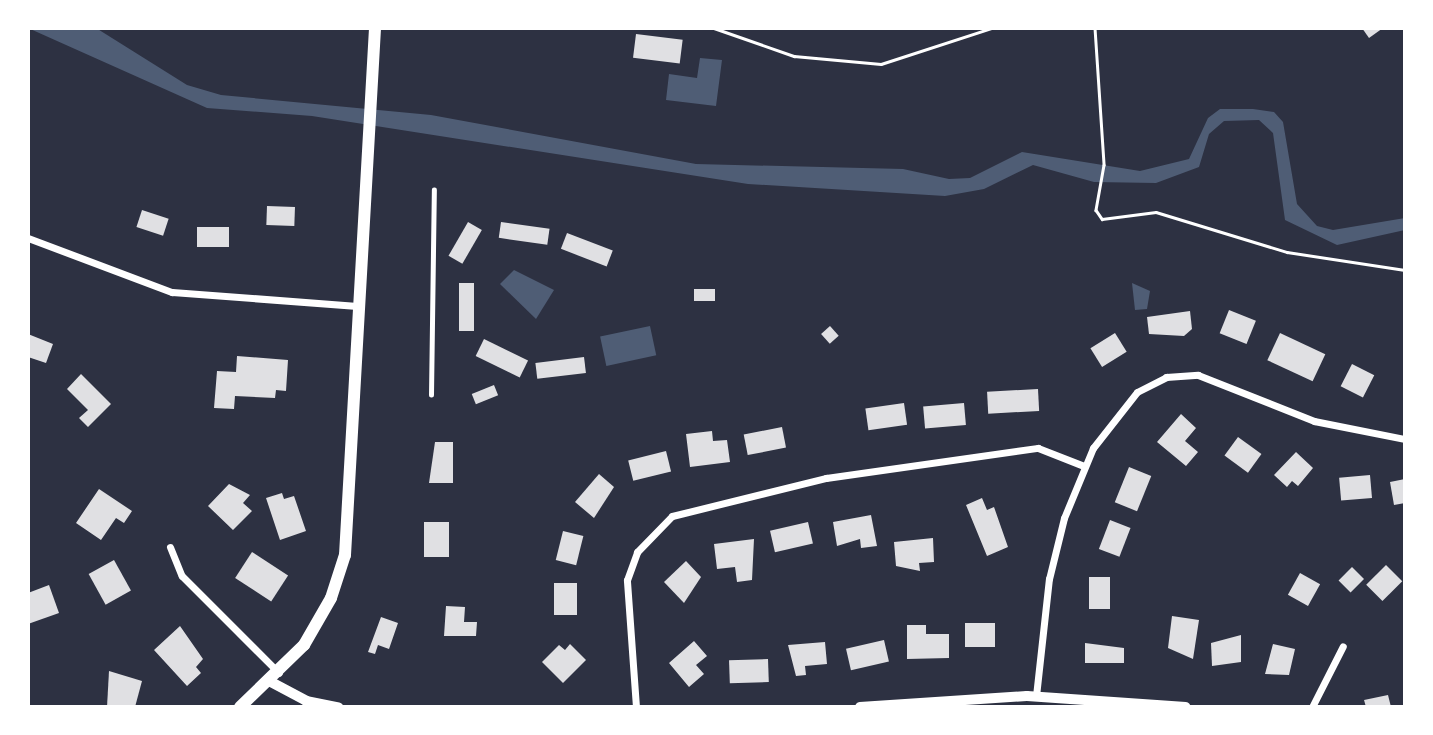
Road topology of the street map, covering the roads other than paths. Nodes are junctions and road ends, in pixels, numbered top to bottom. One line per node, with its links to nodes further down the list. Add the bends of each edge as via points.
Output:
1 (375, 28): 4 (main road)
2 (434, 190): 5 (lane)
3 (28, 238): 4 (street, via 172,292)
4 (362, 306): 10 (main road, via 345,555 320,621)
5 (431, 395)
6 (1405, 439): 7 (street, via 1327,425 1217,379 1178,375 1138,392)
7 (1084, 466): 11 (street, via 1051,567); 16 (street, via 1038,448 826,478 672,516 637,552 627,580)
8 (170, 547): 10 (street, via 182,576)
9 (1343, 646): 19 (street)
10 (275, 678): 14 (main road); 15 (street, via 306,701)
11 (1036, 696): 12 (street); 13 (street)
12 (1131, 704): 18 (street)
13 (887, 705): 17 (street)
14 (240, 707)
15 (338, 707)
16 (636, 707)
17 (860, 707)
18 (1186, 707)
19 (1312, 707)

